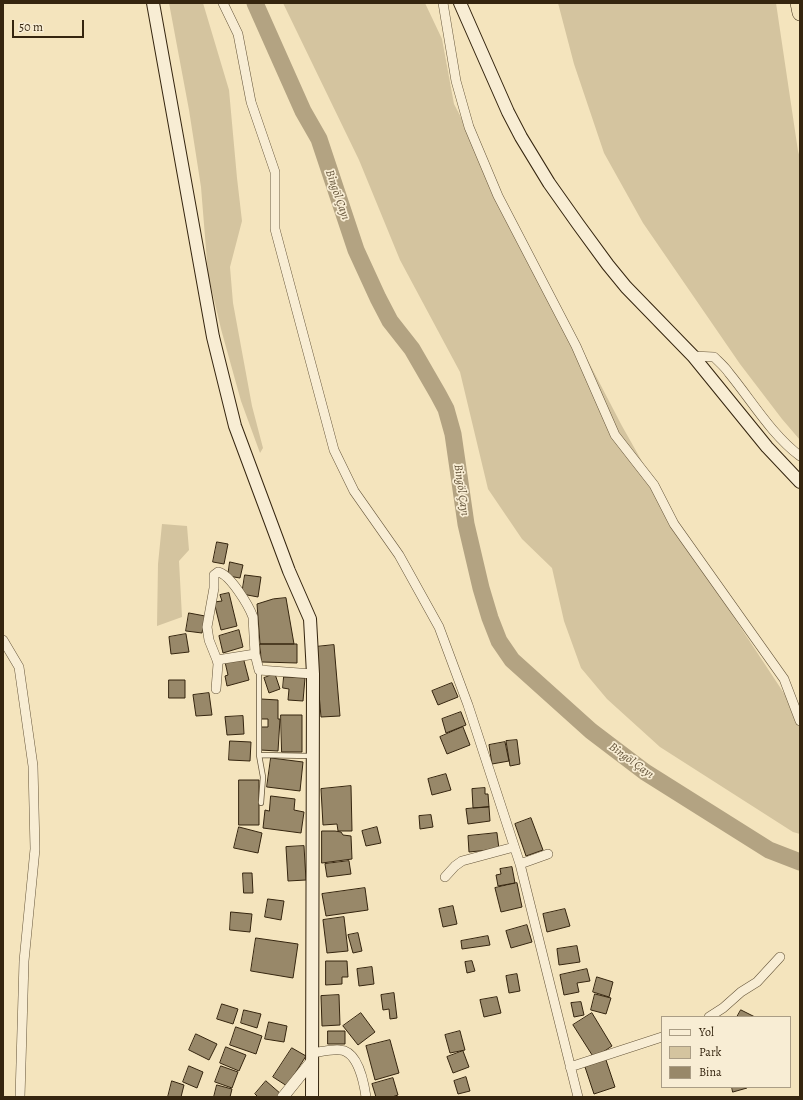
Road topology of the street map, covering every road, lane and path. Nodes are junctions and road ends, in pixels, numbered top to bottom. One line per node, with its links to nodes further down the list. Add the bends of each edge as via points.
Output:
1 (153, 3): 14 (main road, via 213,336 235,426 289,571 310,619)
2 (223, 3): 20 (street, via 238,34 251,102 275,172 275,229 334,450 354,491 399,555 439,627 468,705)
3 (443, 3): 16 (street, via 456,81 470,127 498,196 576,346 615,435 654,485 674,524 784,679)
4 (460, 3): 7 (main road, via 508,112 549,183 608,265)
5 (798, 3): 6 (highway)
6 (800, 14)
7 (693, 356): 8 (street, via 714,357 729,372 762,417 790,449); 9 (main road, via 767,447)
8 (800, 456)
9 (800, 482)
10 (3, 640): 29 (street, via 19,667 33,766 36,849 24,962)
11 (255, 654): 12 (street); 12 (street, via 251,611 230,580 218,572 214,575 207,627); 13 (street)
12 (217, 660): 15 (street)
13 (259, 670): 14 (street); 17 (lane)
14 (313, 674): 18 (main road)
15 (216, 689)
16 (800, 722)
17 (259, 755): 18 (lane); 19 (lane, via 263,777)
18 (313, 756): 27 (main road)
19 (261, 803)
20 (514, 847): 22 (street); 23 (street, via 462,861)
21 (548, 854): 22 (street)
22 (520, 864): 28 (street)
23 (446, 877)
24 (780, 957): 25 (street, via 757,982)
25 (711, 1016)
26 (661, 1037): 28 (street)
27 (312, 1057): 30 (street); 31 (main road); 32 (street, via 340,1050 348,1052 361,1073)
28 (570, 1066): 33 (street)
29 (20, 1097)
30 (283, 1097)
31 (312, 1097)
32 (366, 1097)
33 (578, 1097)

